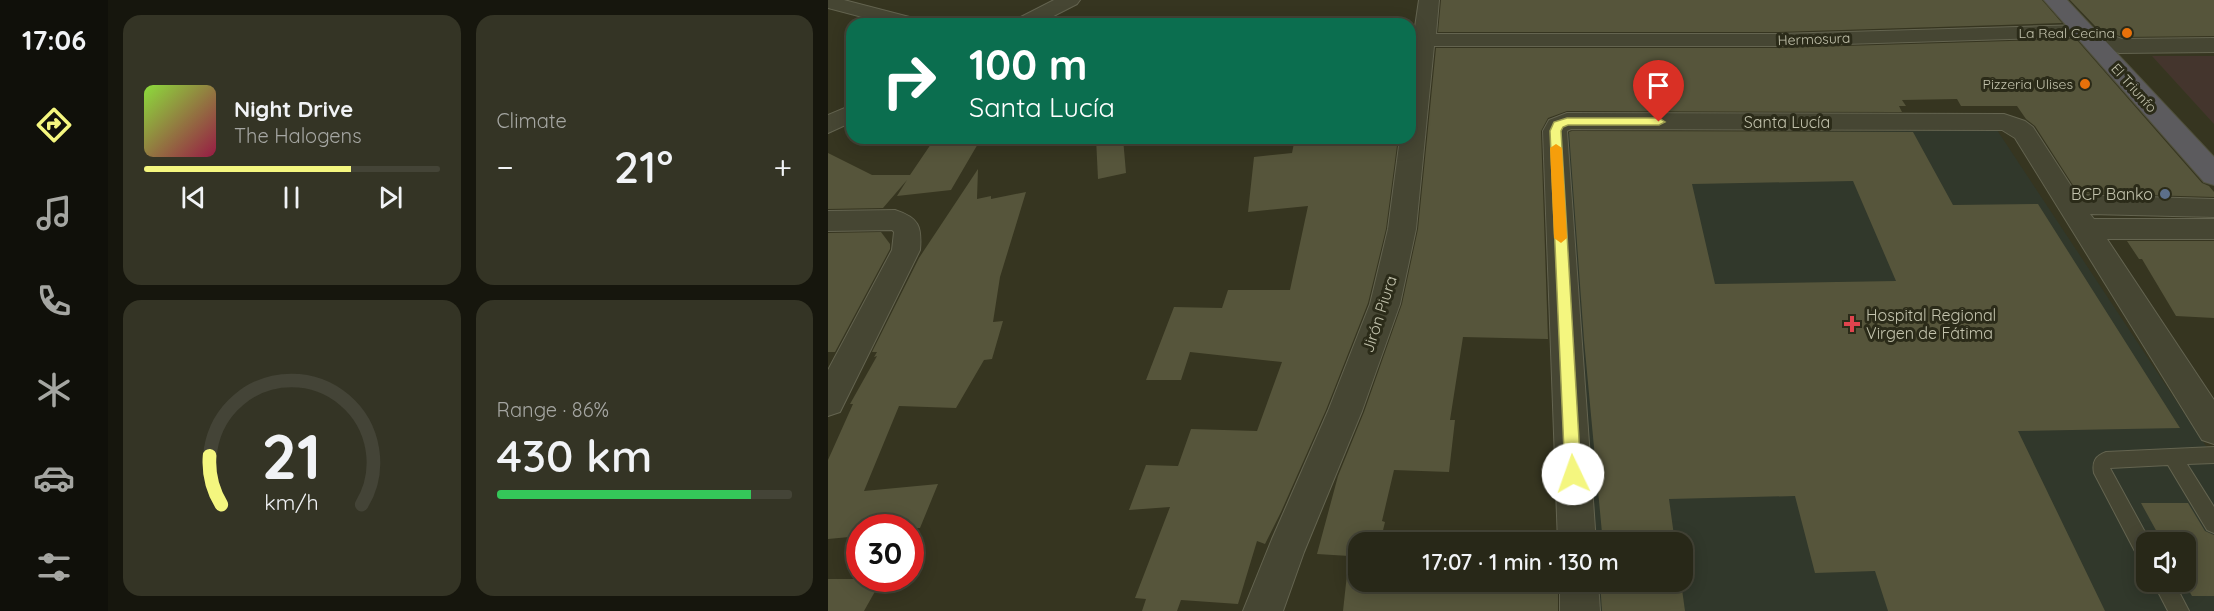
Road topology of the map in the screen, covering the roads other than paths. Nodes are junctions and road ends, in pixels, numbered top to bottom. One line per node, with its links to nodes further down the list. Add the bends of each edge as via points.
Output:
1 (1070, 0): 6 (street)
2 (1429, 0): 8 (street, Jirón Piura)
3 (2055, 0): 7 (highway, El Triunfo)
4 (828, 2): 5 (street)
5 (891, 18)
6 (1034, 18)
7 (2082, 31): 8 (street, Hermosura, via 1778,40); 9 (street, Hermosura, via 2119,46); 13 (highway, El Triunfo)
8 (1417, 40)
9 (2214, 45)
10 (846, 115): 11 (street)
11 (828, 125)
12 (1409, 144): 28 (street, Jirón Piura, via 1402,229 1385,304)
13 (2214, 175)
14 (2069, 204): 15 (street); 17 (street); 24 (street, Santa Lucía, via 2024,133 2004,122 1558,124 1555,131)
15 (2214, 208)
16 (828, 221): 19 (street, via 895,220 908,231 906,250)
17 (2086, 228): 18 (street); 20 (street)
18 (2214, 229)
19 (828, 402)
20 (2214, 429)
21 (2214, 455): 22 (lane)
22 (2173, 457): 23 (lane); 25 (lane, via 2106,460 2101,465)
23 (2214, 524)
24 (1576, 532)
25 (2136, 533)
26 (1579, 592): 29 (street)
27 (2169, 592): 30 (lane)
28 (1263, 611)
29 (1580, 611)
30 (2179, 611)

